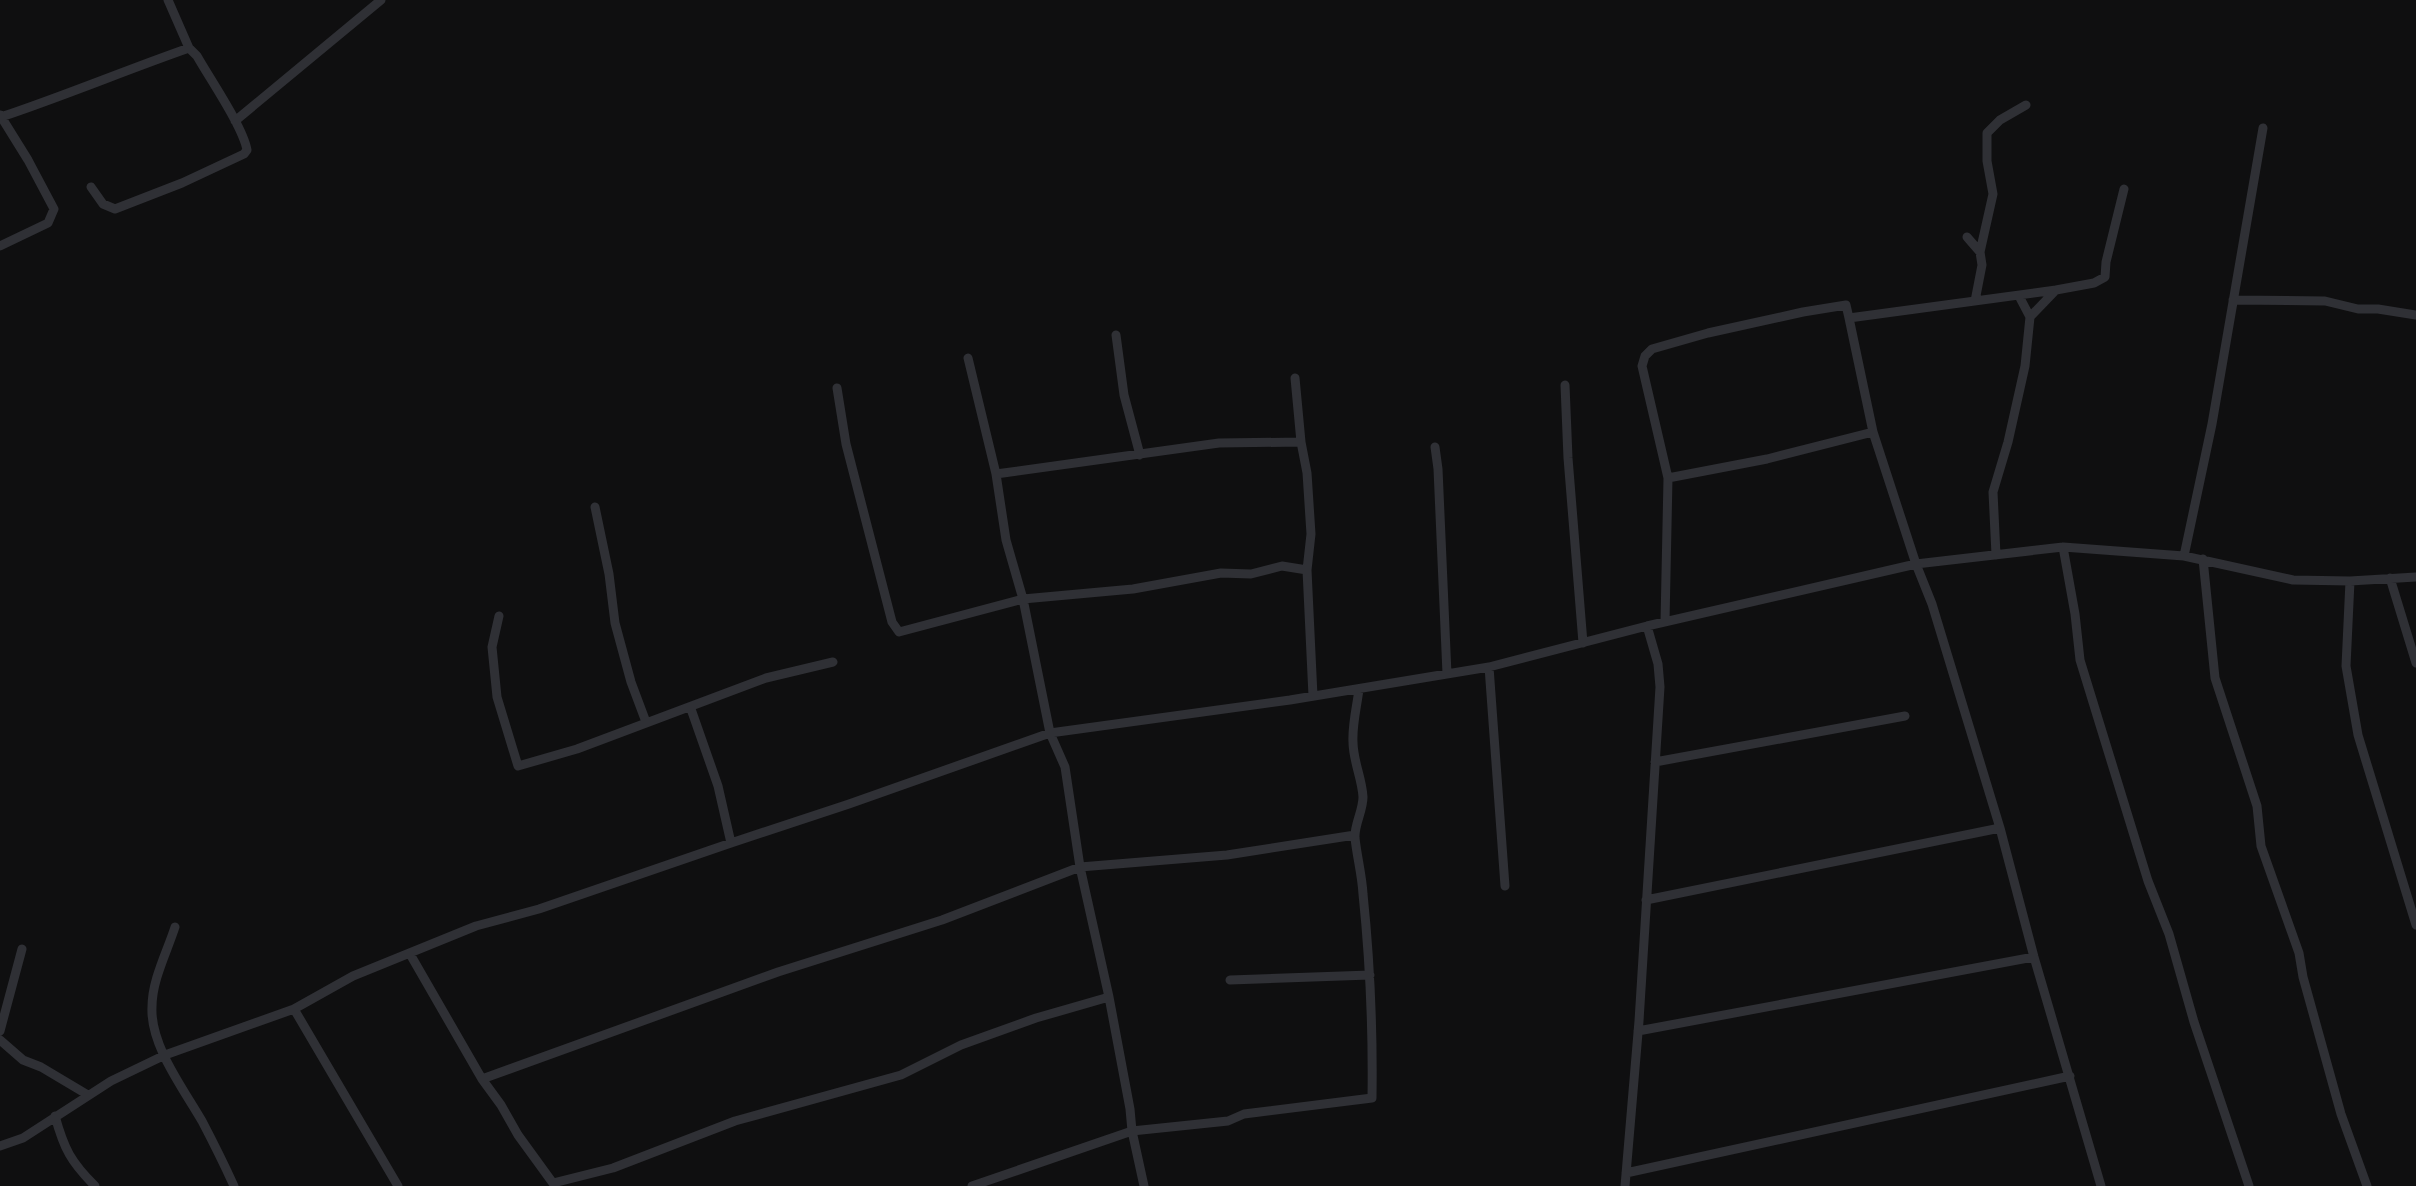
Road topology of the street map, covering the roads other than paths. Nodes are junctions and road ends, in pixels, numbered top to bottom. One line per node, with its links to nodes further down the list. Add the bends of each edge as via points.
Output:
1 (168, 0): 3 (street)
2 (381, 0): 6 (street)
3 (189, 48): 5 (street, via 55,99); 6 (street, via 197,56)
4 (2026, 105): 12 (street, via 2000,120 1987,133 1987,161 1993,194)
5 (0, 116): 11 (street, via 54,209 48,223)
6 (234, 121): 8 (street, via 247,150 200,175 115,209 103,204)
7 (2263, 128): 15 (street)
8 (91, 187)
9 (2124, 188): 13 (street, via 2105,277)
10 (1967, 237): 12 (street)
11 (0, 246)
12 (1980, 252): 16 (street, via 1982,266)
13 (2056, 290): 14 (street); 19 (street)
14 (2019, 296): 16 (street); 19 (street)
15 (2233, 300): 17 (street, via 2325,301 2358,309); 34 (street, via 2212,424)
16 (1976, 301): 18 (street)
17 (2416, 315)
18 (1849, 318): 25 (street); 30 (street, via 1846,305 1708,333 1652,348 1642,366)
19 (2030, 318): 33 (street, via 2023,375 1993,492)
20 (1116, 335): 28 (street, via 1124,395)
21 (968, 358): 29 (street)
22 (1295, 378): 26 (street)
23 (1565, 385): 45 (street)
24 (837, 388): 41 (street, via 846,444 892,622 898,632)
25 (1872, 432): 30 (street, via 1767,459); 36 (street)
26 (1301, 442): 28 (street, via 1219,443); 37 (street, via 1308,473 1311,534)
27 (1435, 447): 49 (street)
28 (1140, 455): 29 (street)
29 (996, 474): 41 (street, via 1006,540)
30 (1668, 478): 43 (street)
31 (595, 507): 54 (street, via 615,623)
32 (2064, 547): 33 (street); 34 (street); 91 (street, via 2080,660 2148,881 2169,934 2194,1022)
33 (1996, 554): 36 (street)
34 (2184, 556): 35 (street)
35 (2203, 559): 40 (street, via 2293,580); 92 (street, via 2215,678 2257,806 2262,846 2299,953 2341,1114)
36 (1916, 564): 43 (street); 57 (street, via 1932,604)
37 (1307, 570): 41 (street, via 1282,566 1251,574 1221,573 1133,589); 51 (street)
38 (2416, 577): 39 (street)
39 (2390, 578): 40 (street); 47 (street)
40 (2350, 581): 63 (street, via 2346,666 2358,735)
41 (1023, 599): 55 (street)
42 (499, 616): 54 (street, via 492,646 497,696 518,766 577,749)
43 (1665, 622): 44 (street)
44 (1647, 626): 45 (street); 56 (street, via 1658,664 1660,687)
45 (1583, 643): 48 (street)
46 (833, 662): 52 (street, via 766,678)
47 (2416, 663)
48 (1489, 667): 49 (street); 61 (street)
49 (1447, 674): 50 (street)
50 (1359, 689): 51 (street); 58 (street, via 1352,742 1361,776 1363,800)
51 (1313, 696): 55 (street)
52 (691, 708): 54 (street); 59 (street, via 718,786)
53 (1905, 716): 56 (street)
54 (646, 722)
55 (1050, 733): 59 (street); 60 (street, via 1065,767)
56 (1655, 762): 62 (street)
57 (2000, 828): 62 (street); 67 (street)
58 (1355, 835): 60 (street, via 1227,855); 68 (street)
59 (731, 843): 66 (street, via 539,909 476,926)
60 (1080, 867): 70 (street); 77 (street, via 942,920 778,972)
61 (1505, 886)
62 (1646, 900): 73 (street)
63 (2416, 925)
64 (175, 927): 75 (street, via 152,1004 156,1038)
65 (22, 949): 72 (street)
66 (410, 954): 71 (street, via 353,976); 77 (street)
67 (2034, 957): 73 (street); 76 (street)
68 (1370, 975): 69 (street); 80 (street, via 1372,1098 1244,1114 1228,1121)
69 (1230, 980)
70 (1109, 997): 80 (street); 83 (street, via 1036,1018 961,1045 901,1075 735,1121 613,1168)
71 (294, 1009): 75 (street); 86 (street)
72 (0, 1031)
73 (1638, 1031): 82 (street)
74 (0, 1040): 78 (street, via 23,1060)
75 (165, 1055): 78 (street); 85 (street)
76 (2070, 1076): 82 (street); 90 (street)
77 (482, 1079): 83 (street)
78 (88, 1095): 79 (street)
79 (55, 1116): 81 (street, via 24,1138); 84 (street, via 63,1146 78,1169)
80 (1132, 1131): 87 (street); 88 (street)
81 (0, 1146)
82 (1626, 1173): 89 (street)
83 (554, 1185)
84 (95, 1186)
85 (234, 1186)
86 (398, 1186)
87 (972, 1186)
88 (1144, 1186)
89 (1625, 1186)
90 (2101, 1186)
91 (2249, 1186)
92 (2367, 1186)

